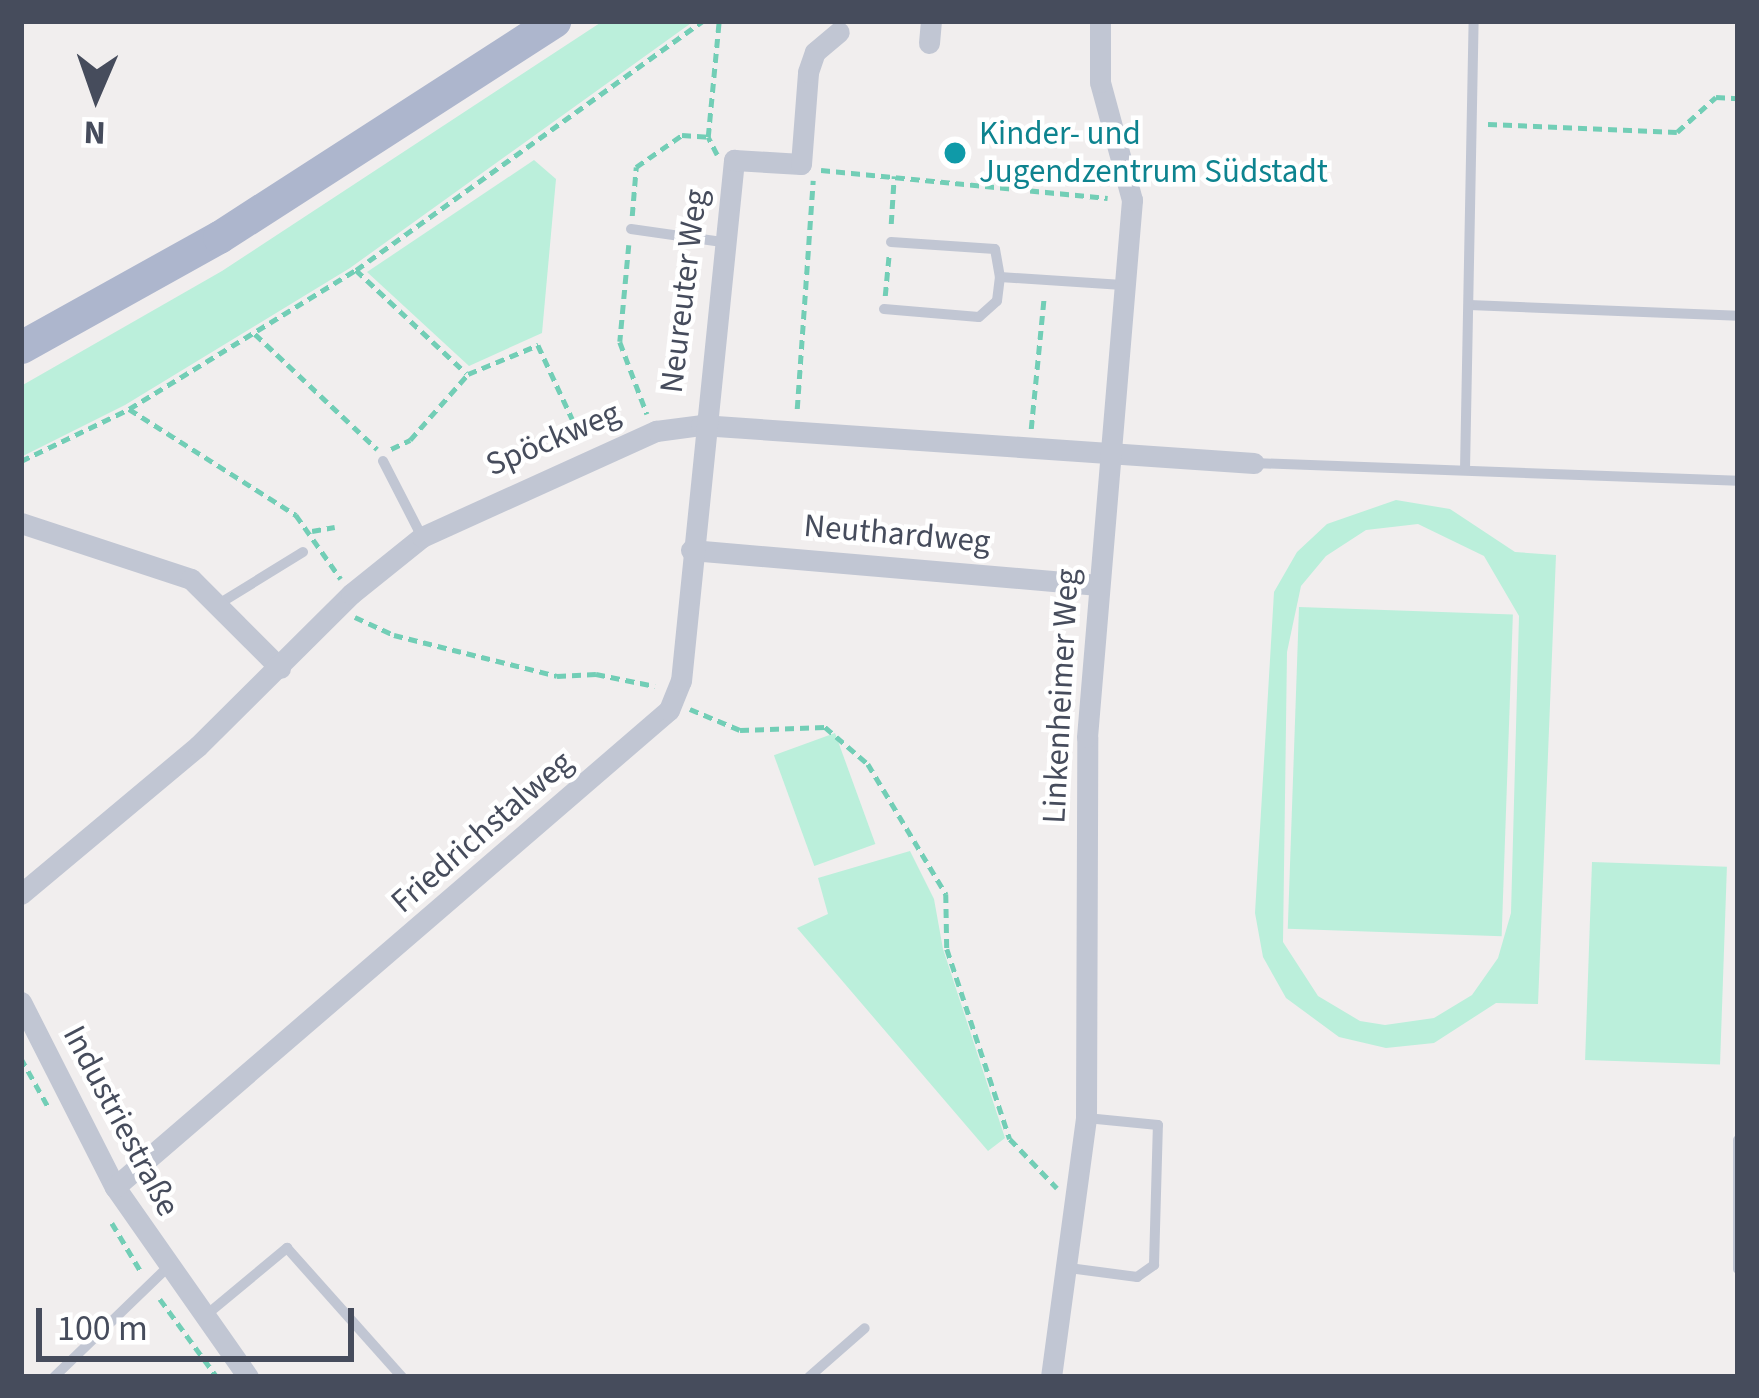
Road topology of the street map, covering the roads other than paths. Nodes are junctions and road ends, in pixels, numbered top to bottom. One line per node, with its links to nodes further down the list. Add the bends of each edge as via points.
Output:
1 (554, 21): 13 (main road, via 219,237)
2 (1100, 21): 9 (street, Linkenheimer Weg, via 1100,82 1132,200)
3 (1474, 21): 10 (lane)
4 (839, 32): 6 (street, Neureuter Weg, via 815,52 808,72 801,164 734,160)
5 (631, 230): 6 (lane)
6 (722, 242): 14 (street, Neureuter Weg)
7 (891, 242): 8 (lane, via 995,249)
8 (1000, 277): 9 (lane); 11 (lane, via 998,301 979,317)
9 (1126, 285): 16 (street, Linkenheimer Weg)
10 (1468, 305): 12 (lane); 18 (lane)
11 (884, 309)
12 (1738, 316)
13 (21, 347)
14 (701, 425): 16 (street, Spöckweg); 21 (street, Spöckweg, via 656,430); 22 (street)
15 (382, 457): 21 (lane)
16 (1107, 457): 17 (street, Spöckweg); 24 (street, Linkenheimer Weg)
17 (1254, 463): 18 (lane)
18 (1465, 470): 19 (lane)
19 (1738, 481)
20 (21, 523): 25 (street, via 191,579)
21 (422, 537): 26 (street, Spöckweg)
22 (691, 550): 24 (street, Neuthardweg); 31 (street, Friedrichstalweg, via 673,700 653,729)
23 (303, 552): 25 (lane)
24 (1098, 585): 29 (street, Linkenheimer Weg, via 1087,737)
25 (217, 604): 26 (street)
26 (280, 668): 27 (street, Spöckweg)
27 (21, 894)
28 (21, 1002): 31 (street, Industriestraße)
29 (1086, 1118): 32 (street, Linkenheimer Weg); 32 (lane, via 1158,1125 1154,1265 1137,1277)
30 (1738, 1140): 33 (lane)
31 (115, 1187): 34 (street, Industriestraße)
32 (1069, 1268): 38 (street, Linkenheimer Weg)
33 (1738, 1269)
34 (157, 1277): 35 (street, Industriestraße); 39 (lane)
35 (202, 1318): 37 (street, Industriestraße); 40 (lane, via 287,1248)
36 (865, 1328): 41 (lane)
37 (244, 1376)
38 (1053, 1376)
39 (54, 1377)
40 (402, 1377)
41 (809, 1377)

